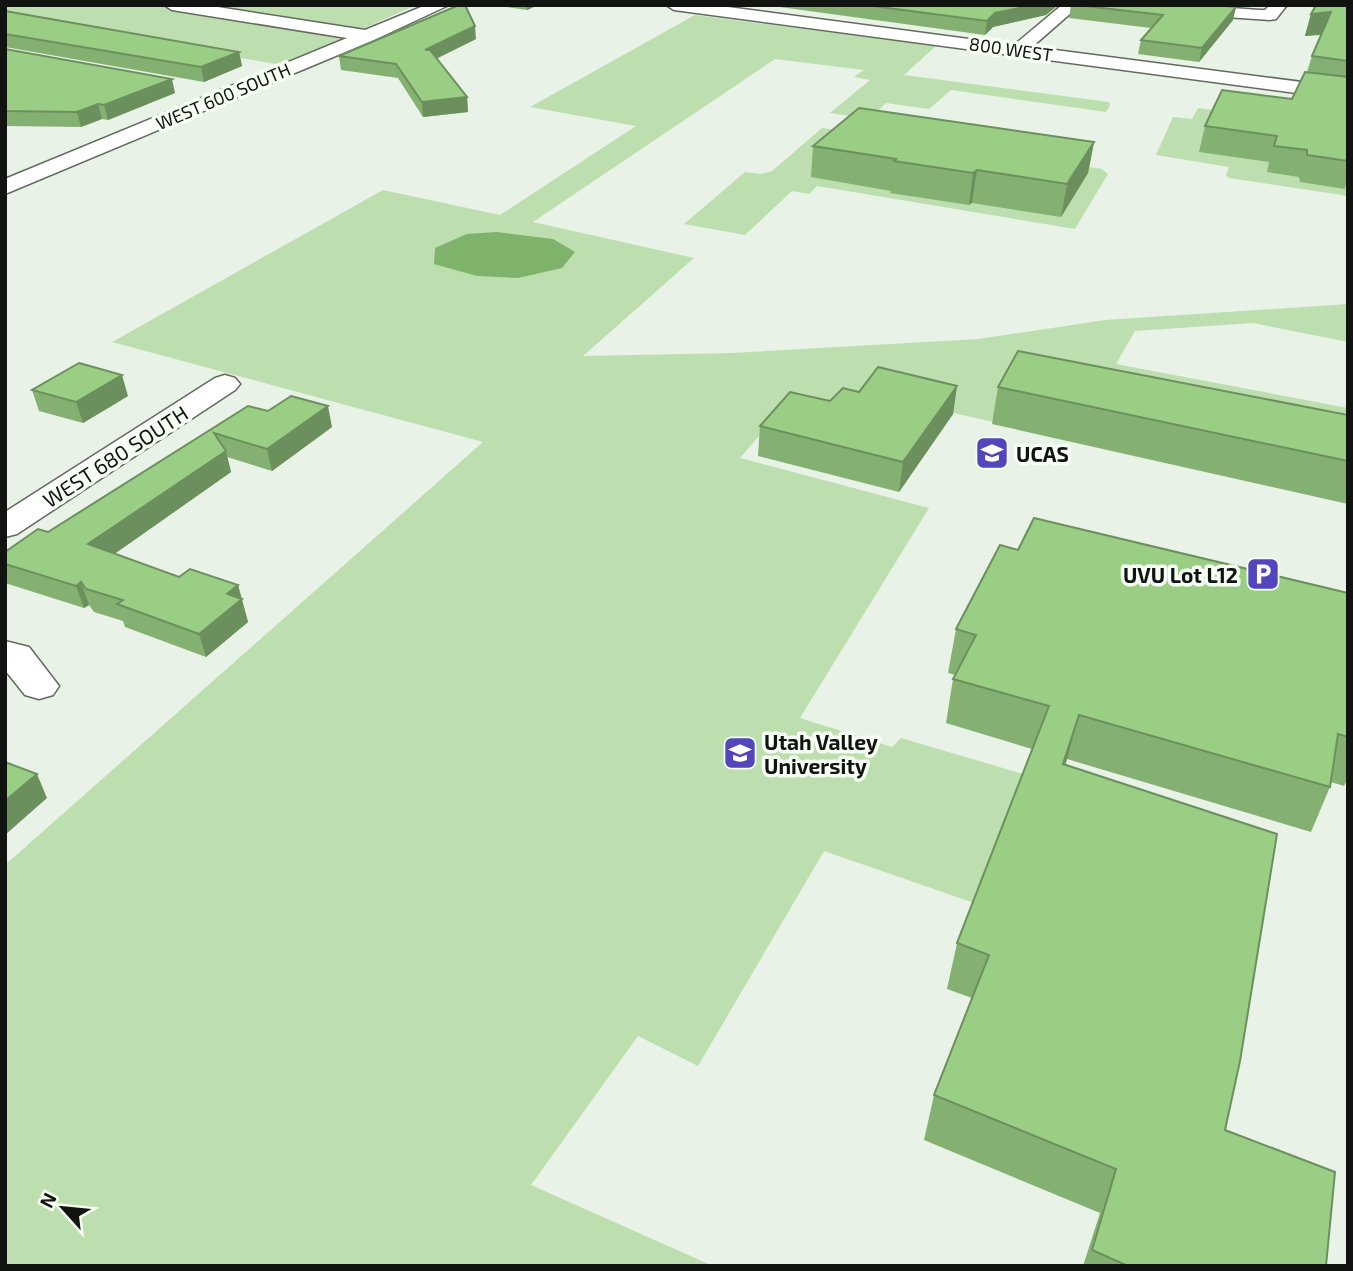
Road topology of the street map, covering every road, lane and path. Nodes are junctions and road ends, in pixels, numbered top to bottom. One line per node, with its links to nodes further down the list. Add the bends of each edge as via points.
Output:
1 (172, 5): 9 (street)
2 (441, 5): 9 (street, WEST 600 SOUTH)
3 (674, 5): 8 (street, 800 WEST)
4 (830, 5): 8 (street)
5 (1072, 5): 10 (street)
6 (1122, 5): 7 (street, via 1259,15 1270,15)
7 (1279, 5)
8 (803, 22): 10 (street, 800 WEST)
9 (368, 36): 12 (street, WEST 600 SOUTH)
10 (1018, 50): 13 (street, 800 WEST)
11 (197, 89): 12 (street)
12 (228, 94): 14 (street, WEST 600 SOUTH)
13 (1348, 94)
14 (5, 187)
15 (225, 384): 16 (street, WEST 680 SOUTH)
16 (5, 527)
17 (5, 653): 18 (street, via 15,656)
18 (39, 686)

